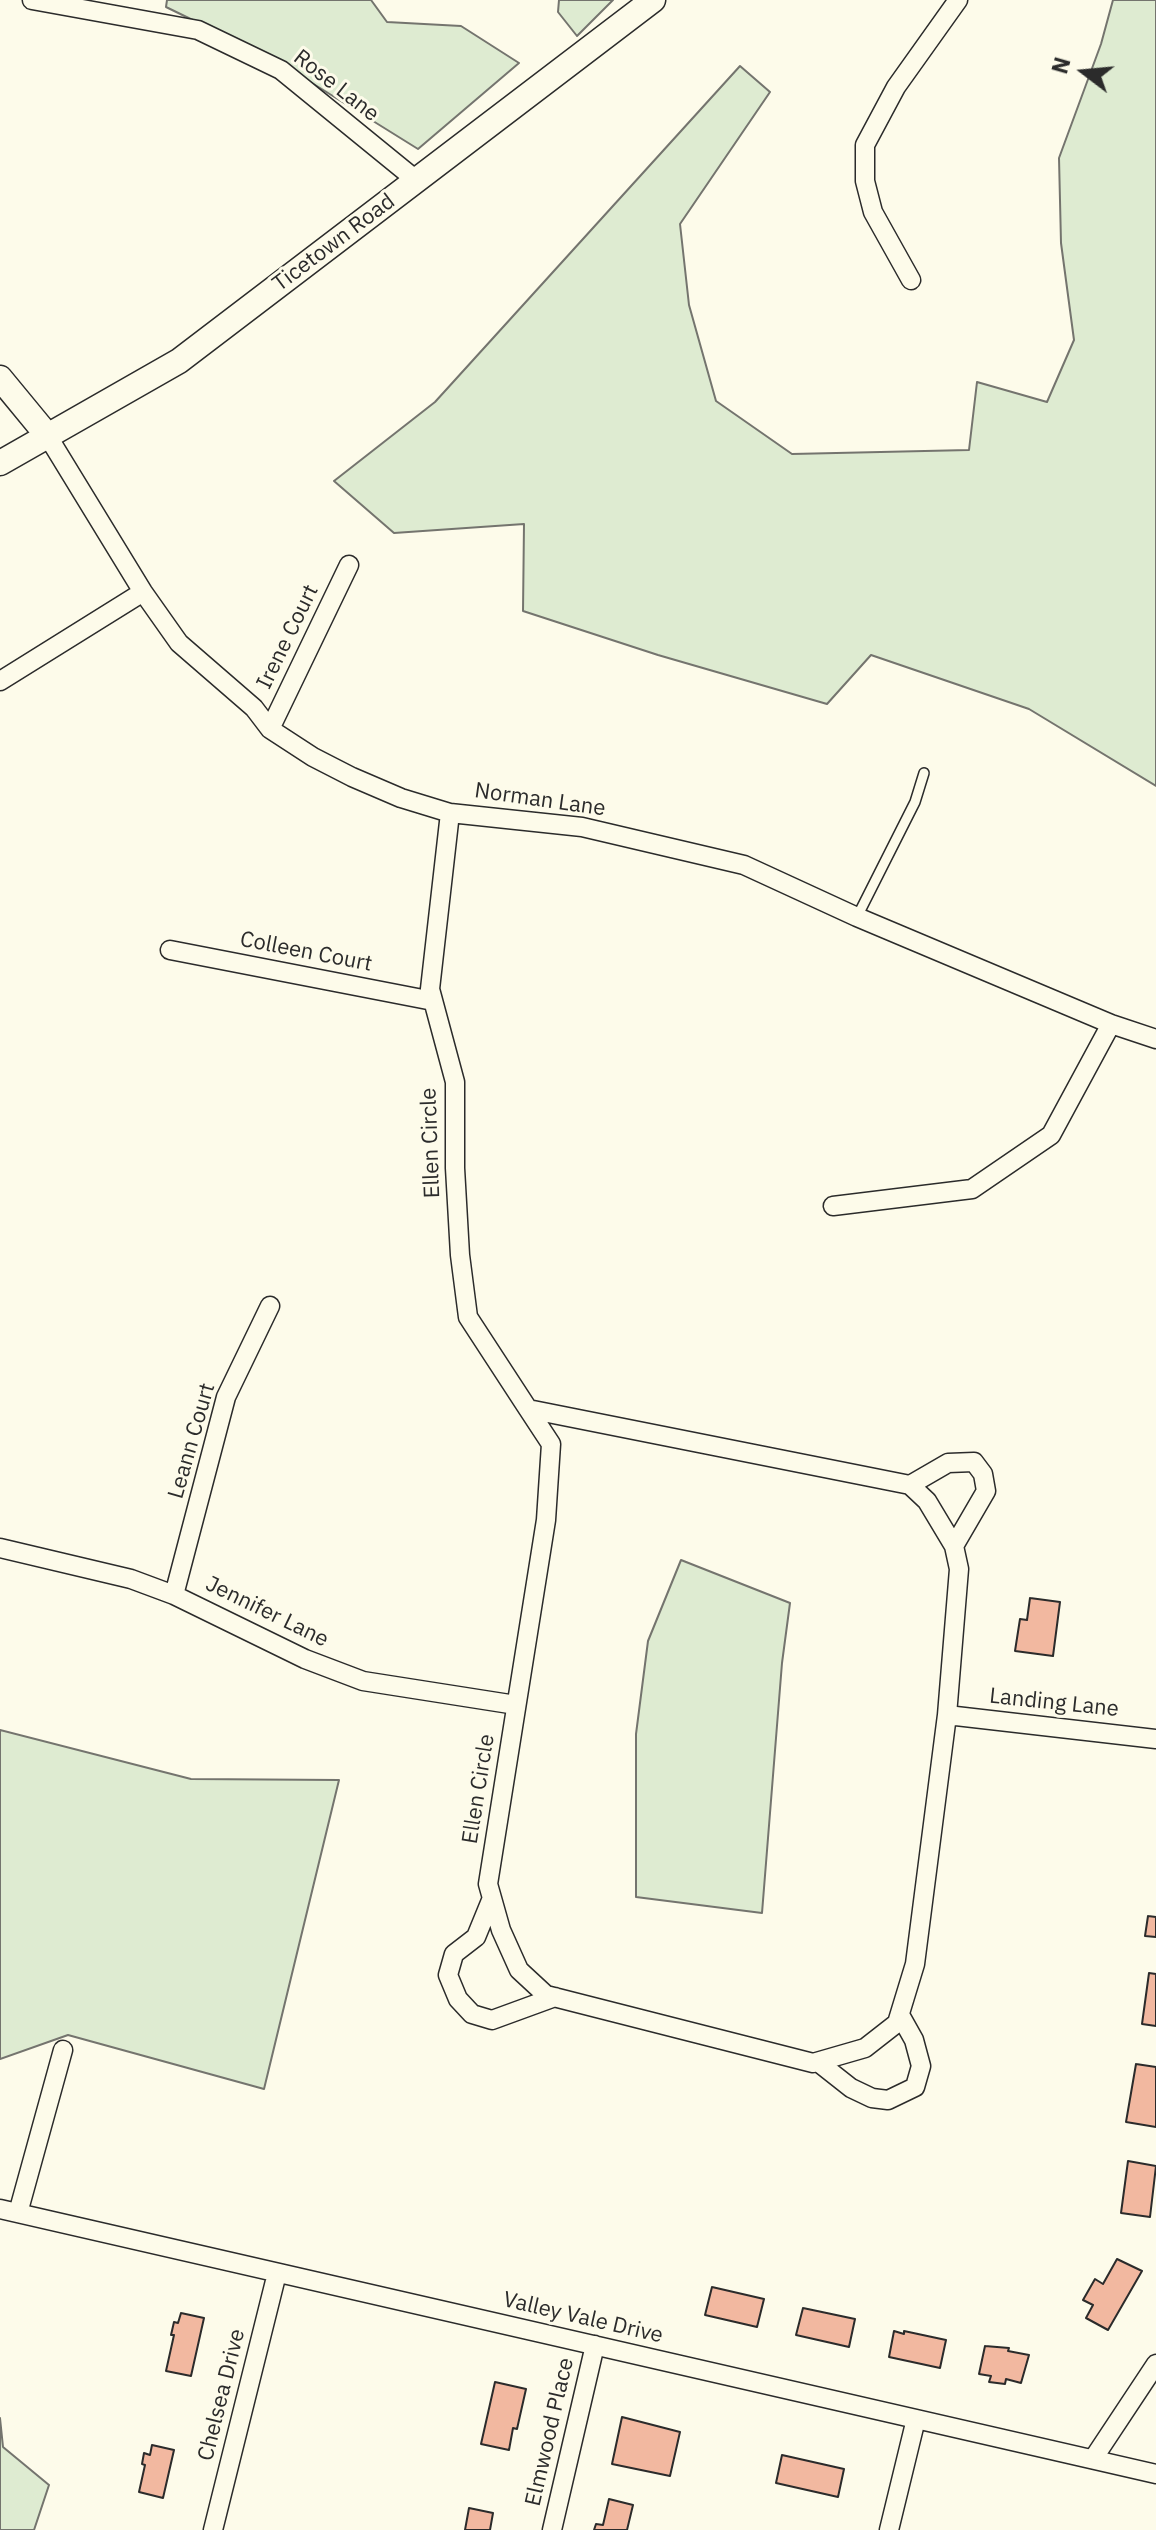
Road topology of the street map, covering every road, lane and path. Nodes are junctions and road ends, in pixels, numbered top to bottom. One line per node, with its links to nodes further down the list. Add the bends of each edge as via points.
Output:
1 (32, 0): 4 (street, Rose Lane, via 198,30 281,70)
2 (653, 0): 4 (street, Ticetown Road)
3 (958, 0): 5 (street, via 896,87 865,145 865,181 873,212)
4 (416, 180): 7 (street, Ticetown Road, via 179,361)
5 (911, 280)
6 (0, 378): 7 (street)
7 (47, 435): 8 (street, Ticetown Road); 10 (street, Norman Lane)
8 (0, 463)
9 (349, 565): 12 (street, Irene Court)
10 (143, 592): 11 (street); 12 (street, Norman Lane, via 179,643 254,708)
11 (0, 681)
12 (270, 729): 14 (street, Norman Lane, via 352,777)
13 (924, 773): 15 (lane, via 915,802)
14 (450, 813): 15 (street, Norman Lane, via 582,827 744,865); 17 (street, Ellen Circle, via 430,989)
15 (857, 917): 18 (street, Norman Lane)
16 (170, 950): 17 (street, Colleen Court)
17 (433, 1001): 22 (street, Ellen Circle, via 455,1082 455,1168 468,1317)
18 (1111, 1024): 19 (street, Norman Lane); 20 (street, via 1051,1135 972,1189)
19 (1156, 1039)
20 (833, 1206)
21 (270, 1306): 26 (street, Leann Court, via 226,1397)
22 (528, 1409): 23 (street); 27 (street, Ellen Circle, via 551,1444 546,1520)
23 (910, 1485): 24 (street, Ellen Circle, via 927,1501); 24 (street, via 948,1463 974,1462 983,1474 986,1491)
24 (954, 1546): 28 (street, Ellen Circle, via 959,1569)
25 (0, 1548): 26 (street, Jennifer Lane, via 131,1579)
26 (174, 1595): 27 (street, Jennifer Lane, via 363,1681)
27 (516, 1705): 30 (street, Ellen Circle, via 488,1884)
28 (947, 1715): 29 (street, Landing Lane); 32 (street, Ellen Circle, via 915,1964)
29 (1156, 1739)
30 (492, 1898): 31 (street, Ellen Circle, via 519,1970); 31 (street, Ellen Circle, via 476,1937 454,1954 448,1975 458,1999 472,2014 492,2020)
31 (555, 1997): 34 (street, Ellen Circle)
32 (900, 2015): 34 (street, Ellen Circle, via 865,2048); 34 (street, Ellen Circle, via 921,2066 915,2087 888,2100 872,2098)
33 (63, 2050): 35 (street)
34 (818, 2062)
35 (9, 2211): 36 (street, Valley Vale Drive)
36 (277, 2273): 37 (street, Valley Vale Drive); 42 (street, Chelsea Drive)
37 (595, 2345): 39 (street, Valley Vale Drive); 43 (street, Elmwood Place)
38 (1156, 2364): 40 (street)
39 (916, 2419): 40 (street, Valley Vale Drive); 44 (street)
40 (1093, 2459): 41 (street, Valley Vale Drive)
41 (1156, 2474)
42 (213, 2530)
43 (552, 2530)
44 (889, 2530)

